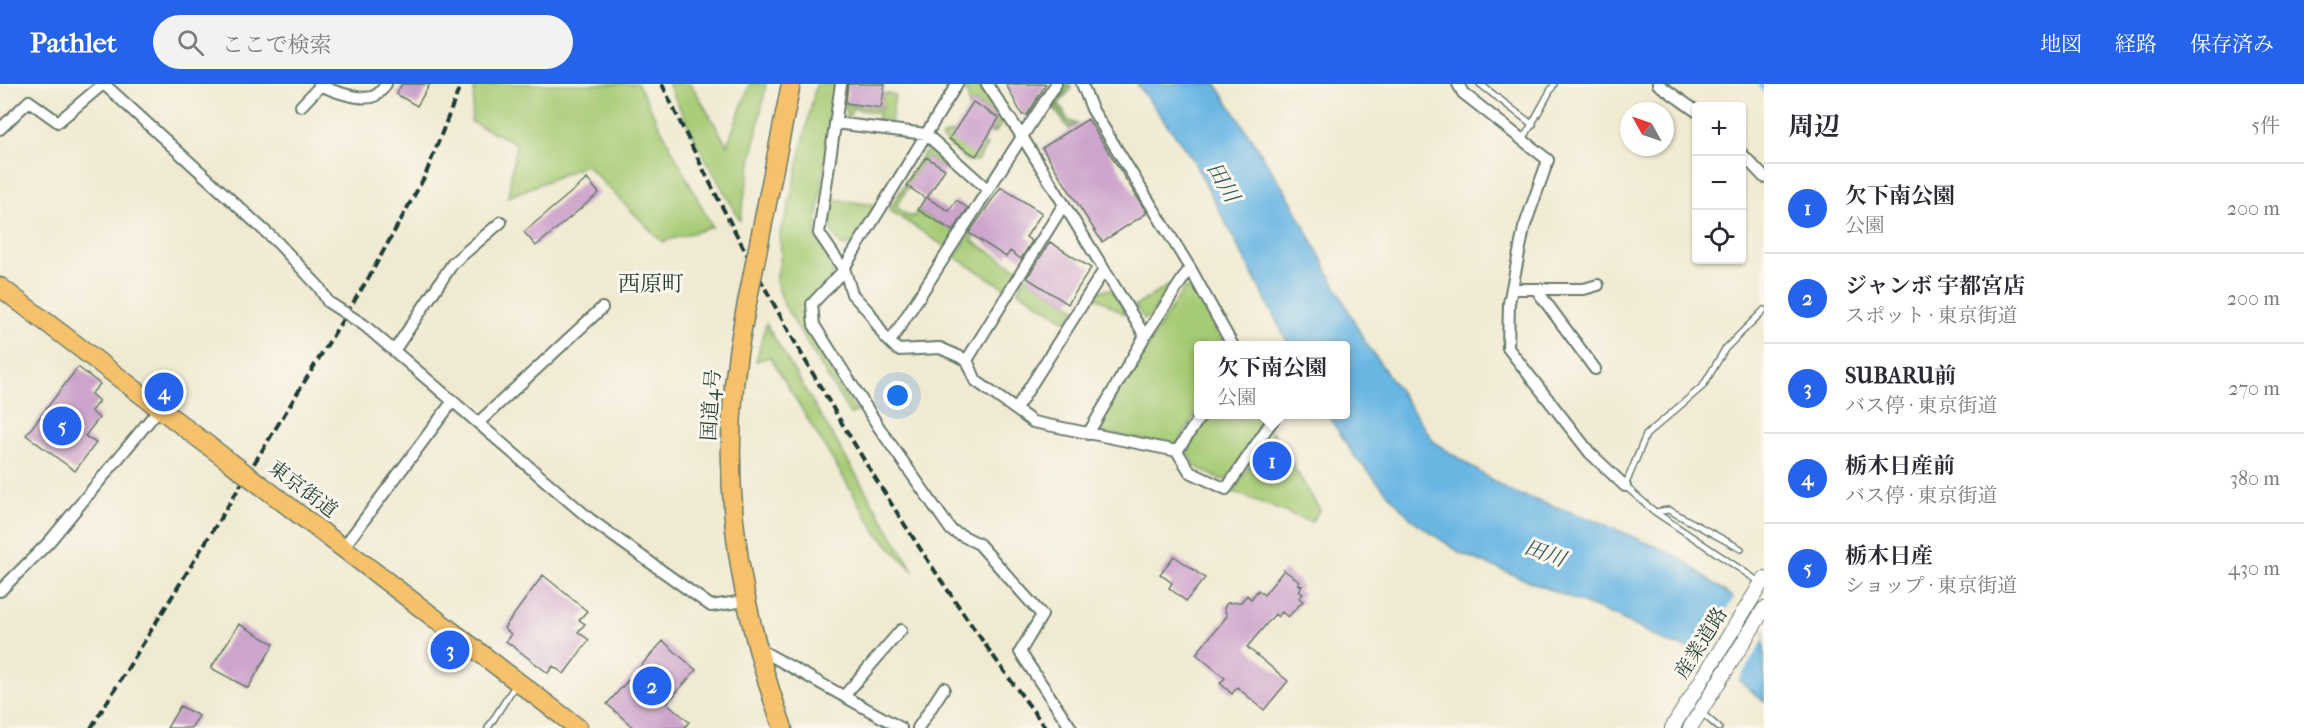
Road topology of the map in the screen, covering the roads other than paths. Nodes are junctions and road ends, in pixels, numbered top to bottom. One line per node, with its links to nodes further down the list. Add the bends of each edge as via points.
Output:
1 (104, 84): 18 (street, via 58,122 29,101); 39 (street, bridge, via 278,243 328,302)
2 (791, 84): 56 (highway, 国道4号, bridge, via 735,378 731,499)
3 (841, 84): 16 (street)
4 (957, 84): 19 (street)
5 (987, 84): 20 (street)
6 (1056, 84): 20 (street)
7 (1082, 84): 27 (street, via 1092,109)
8 (1458, 84): 21 (street, via 1463,93)
9 (1480, 84): 17 (lane)
10 (1554, 84): 17 (lane)
11 (1658, 84): 15 (street)
12 (320, 85): 13 (street, via 359,97 372,97); 14 (street)
13 (382, 86)
14 (301, 106)
15 (1692, 108)
16 (835, 123): 19 (street); 28 (street, via 819,233)
17 (1533, 125): 21 (lane)
18 (0, 129)
19 (926, 134): 24 (street); 28 (street)
20 (1023, 138): 24 (street); 25 (street)
21 (1523, 141): 32 (street, via 1548,160 1524,228)
22 (1744, 156): 23 (street)
23 (1764, 177)
24 (987, 189): 38 (street)
25 (1064, 204): 29 (street); 40 (street)
26 (501, 222): 39 (street, via 453,263)
27 (1190, 268): 36 (street); 37 (street)
28 (844, 270): 38 (street, via 852,294); 70 (street, via 813,304 814,325 951,530 979,544 1042,615 1020,652)
29 (1104, 270): 36 (street); 44 (street)
30 (1598, 285): 33 (street, via 1584,289)
31 (0, 287): 43 (highway, 東京街道)
32 (1512, 289): 33 (street); 50 (street, via 1508,348 1590,453)
33 (1536, 289): 41 (street)
34 (602, 308): 47 (street)
35 (1764, 310): 50 (lane, via 1725,349 1703,387 1646,435)
36 (1145, 336): 48 (street)
37 (1231, 341)
38 (890, 342): 40 (street, via 898,350 940,348)
39 (394, 351): 42 (street)
40 (968, 360): 44 (street, via 976,381)
41 (1595, 369)
42 (453, 401): 47 (street); 52 (street)
43 (159, 409): 52 (highway, 東京街道, bridge); 55 (street, via 49,542)
44 (1016, 409): 48 (street, via 1033,422)
45 (1199, 419): 49 (street)
46 (1273, 419): 49 (street, via 1226,489 1190,472)
47 (479, 422): 56 (street, via 591,520 711,606)
48 (1088, 434): 49 (street)
49 (1177, 451)
50 (1624, 486): 51 (lane)
51 (1656, 512): 53 (lane, via 1669,510); 54 (lane)
52 (343, 548): 60 (highway, 東京街道)
53 (1741, 549)
54 (1760, 585): 64 (street, 産業道路)
55 (0, 591)
56 (745, 601): 59 (highway, 国道4号)
57 (1764, 609): 63 (street, 産業道路)
58 (901, 630): 62 (street)
59 (757, 647): 62 (street); 67 (highway, 国道4号)
60 (518, 681): 65 (lane); 66 (highway, 東京街道)
61 (944, 687): 69 (street)
62 (844, 696): 68 (street)
63 (1702, 708): 71 (street, 産業道路); 72 (lane)
64 (1672, 727)
65 (488, 728)
66 (578, 728)
67 (783, 728)
68 (901, 728)
69 (918, 728)
70 (1071, 728)
71 (1690, 728)
72 (1719, 728)

